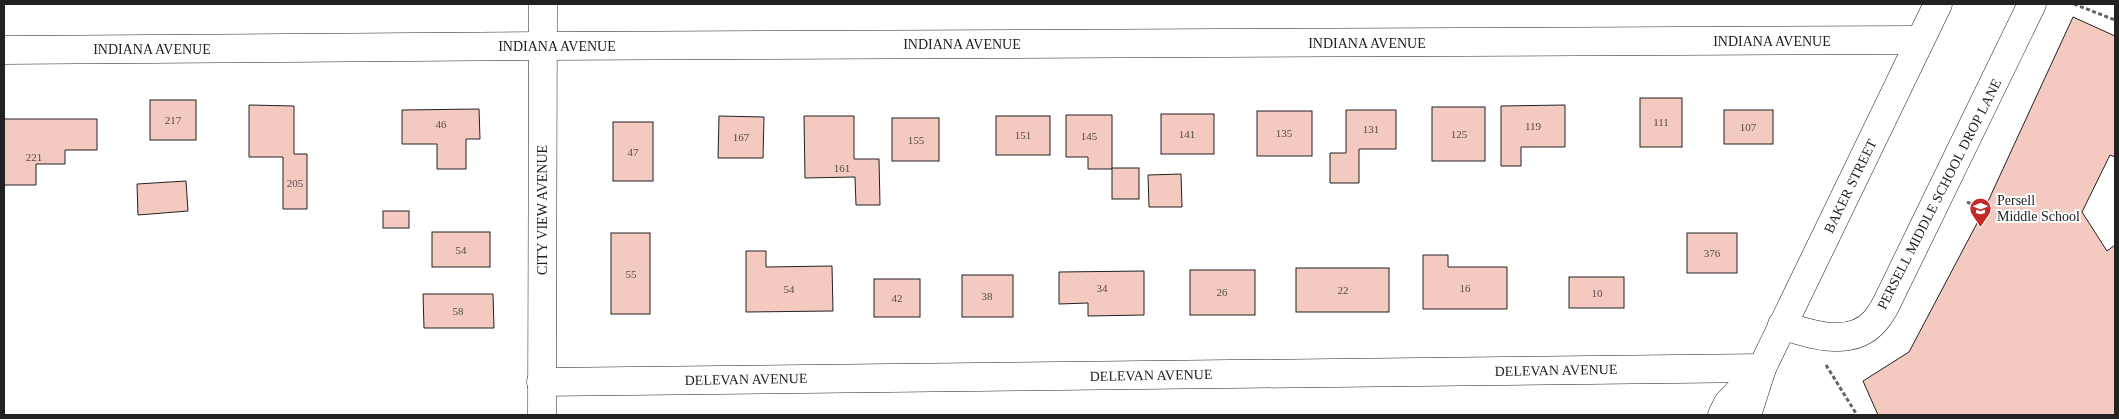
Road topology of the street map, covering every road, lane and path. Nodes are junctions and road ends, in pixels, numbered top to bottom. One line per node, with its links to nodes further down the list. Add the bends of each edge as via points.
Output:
1 (542, 4): 7 (street, CITY VIEW AVENUE)
2 (1938, 4): 6 (street, BAKER STREET)
3 (2032, 4): 11 (street, PERSELL MIDDLE SCHOOL DROP LANE, via 1891,294 1875,320 1854,335 1837,337 1816,336)
4 (2074, 4): 5 (path)
5 (2115, 20)
6 (1920, 40): 7 (street, INDIANA AVENUE); 11 (street, BAKER STREET)
7 (542, 46): 8 (street, INDIANA AVENUE); 14 (street, CITY VIEW AVENUE)
8 (4, 50)
9 (1962, 200): 10 (path)
10 (1984, 210)
11 (1782, 325): 13 (street, BAKER STREET)
12 (1822, 359): 18 (path)
13 (1762, 368): 14 (street, DELEVAN AVENUE); 16 (street, BAKER STREET, via 1728,403); 17 (street, BAKER STREET)
14 (541, 382): 15 (street, CITY VIEW AVENUE)
15 (542, 415)
16 (1722, 415)
17 (1747, 415)
18 (1857, 415)

